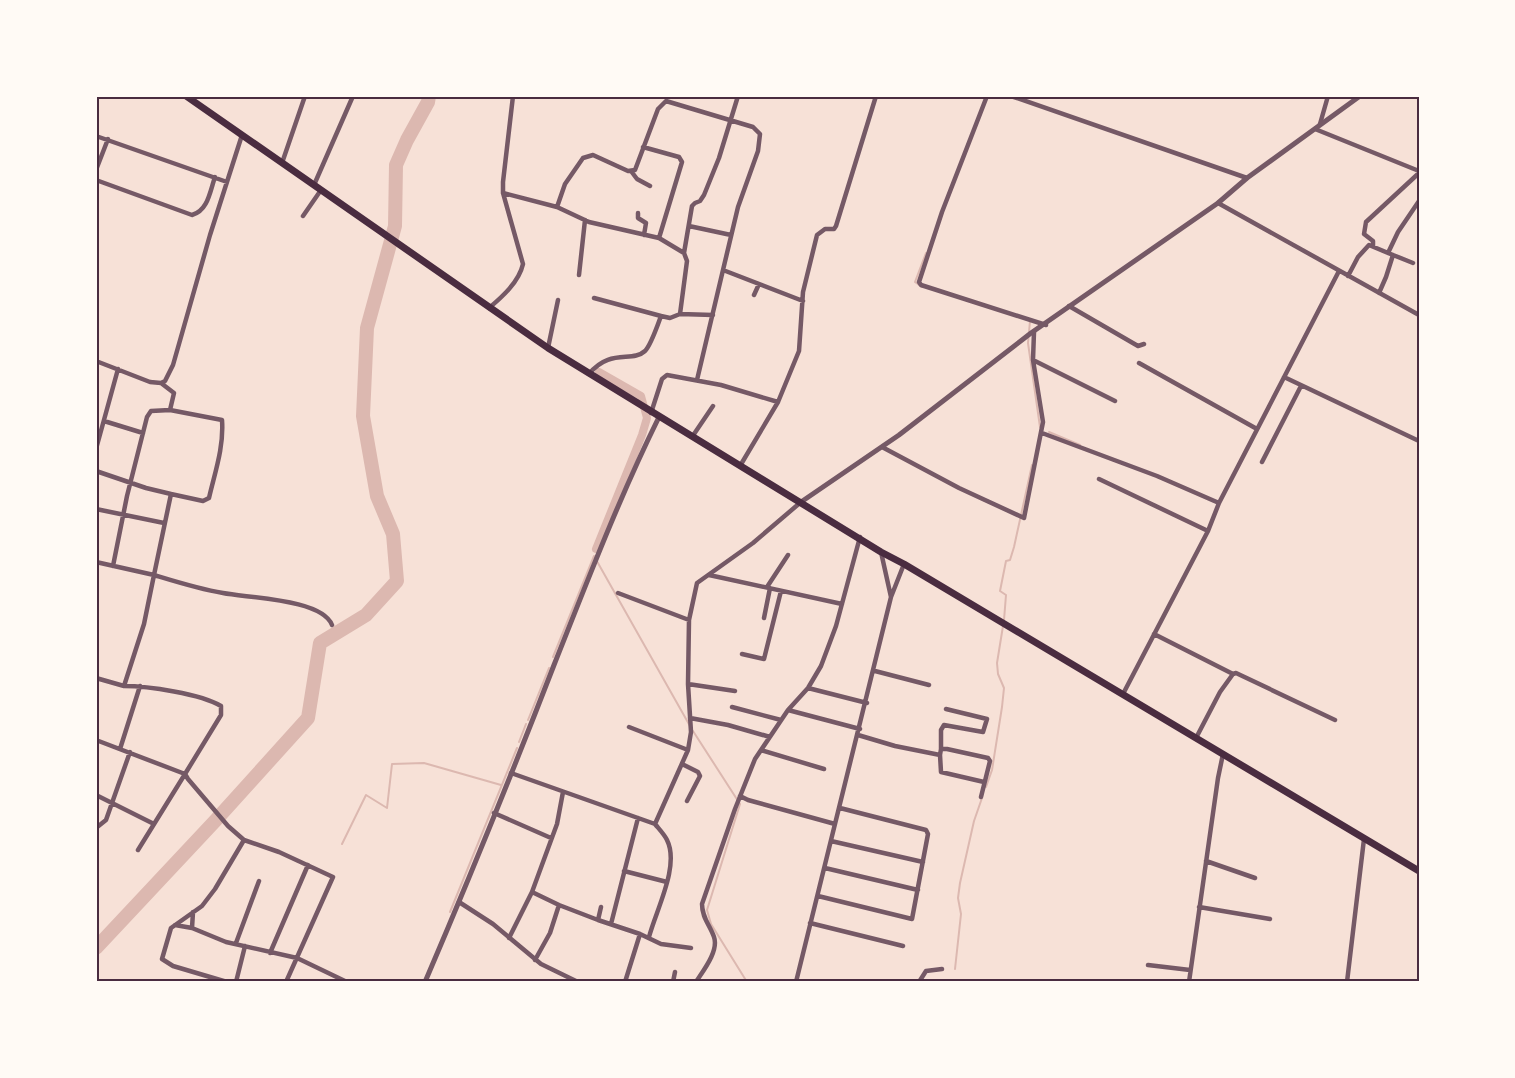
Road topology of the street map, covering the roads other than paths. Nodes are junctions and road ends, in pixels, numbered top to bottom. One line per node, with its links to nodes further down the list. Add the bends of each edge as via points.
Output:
1 (186, 96): 14 (highway)
2 (305, 96): 18 (street)
3 (353, 96): 26 (street)
4 (513, 96): 29 (street)
5 (738, 96): 11 (street)
6 (876, 96): 53 (street, via 836,226 817,235)
7 (987, 96): 60 (street, via 919,282)
8 (1011, 96): 23 (street)
9 (1328, 96): 12 (street)
10 (1360, 96): 12 (street)
11 (730, 121): 17 (street, via 666,101 658,109); 36 (street, via 704,195 692,206); 38 (street, via 753,127 760,134)
12 (1320, 124): 13 (street)
13 (1315, 129): 21 (street); 23 (street)
14 (242, 135): 18 (highway); 25 (street)
15 (96, 136): 16 (street)
16 (108, 140): 19 (street); 22 (street)
17 (643, 147): 20 (street, via 638,166); 39 (street, via 679,157 682,162)
18 (282, 163): 26 (highway)
19 (96, 170)
20 (631, 171): 27 (street, via 640,182); 32 (street, via 587,156 565,184)
21 (1419, 172): 40 (street, via 1366,222 1363,231)
22 (215, 177): 24 (street, via 204,208 192,215); 25 (street)
23 (1247, 178): 31 (street)
24 (96, 180)
25 (227, 182): 71 (street, via 173,365)
26 (314, 185): 28 (highway)
27 (650, 186)
28 (321, 190): 34 (street); 55 (highway)
29 (503, 193): 32 (street); 55 (street, via 523,264 508,290)
30 (1419, 201): 42 (street, via 1398,232)
31 (1218, 203): 45 (street); 54 (street)
32 (557, 207): 35 (street)
33 (638, 213): 37 (street, via 638,218 646,222)
34 (303, 216)
35 (585, 220): 37 (street); 46 (street)
36 (689, 226): 38 (street); 41 (street)
37 (644, 235): 39 (street)
38 (731, 235): 44 (street)
39 (660, 238): 41 (street)
40 (1373, 246): 42 (street); 47 (street, via 1368,245)
41 (684, 253): 56 (street, via 687,261)
42 (1390, 254): 43 (street); 49 (street)
43 (1413, 263)
44 (723, 270): 48 (street); 57 (street)
45 (1339, 271): 47 (street); 69 (street)
46 (579, 275)
47 (1348, 276): 49 (street)
48 (759, 284): 50 (street); 53 (street)
49 (1379, 293): 58 (street)
50 (754, 295)
51 (594, 298): 59 (street)
52 (558, 300): 63 (street)
53 (803, 301): 74 (street, via 799,351)
54 (1069, 306): 60 (street); 62 (street, via 1138,346)
55 (489, 308): 63 (highway)
56 (680, 314): 57 (street); 59 (street)
57 (713, 315): 70 (street)
58 (1419, 315)
59 (661, 316): 68 (street, via 646,350 638,355 608,358)
60 (1046, 325): 61 (street)
61 (1034, 332): 64 (street); 86 (street)
62 (1144, 344)
63 (548, 348): 68 (highway)
64 (1033, 360): 73 (street); 83 (street)
65 (96, 361): 67 (street)
66 (1139, 363): 80 (street)
67 (118, 369): 71 (street); 79 (street)
68 (589, 374): 77 (highway)
69 (1284, 377): 72 (street); 80 (street)
70 (697, 380): 74 (street); 77 (street, via 664,376)
71 (161, 383): 76 (street, via 173,392)
72 (1301, 386): 85 (street); 88 (street)
73 (1115, 401)
74 (778, 402): 89 (street)
75 (713, 406): 84 (street)
76 (170, 410): 82 (street, via 148,414); 93 (street, via 222,420 223,435 207,500)
77 (650, 412): 78 (highway)
78 (658, 417): 84 (highway); 148 (street, via 620,498)
79 (104, 421): 81 (street); 82 (street)
80 (1257, 429): 95 (street)
81 (98, 431): 87 (street)
82 (143, 433): 92 (street)
83 (1042, 433): 86 (street, via 1024,518); 95 (street)
84 (692, 437): 89 (highway)
85 (1419, 441)
86 (882, 447): 94 (street)
87 (96, 450)
88 (1262, 462)
89 (740, 466): 94 (highway)
90 (96, 471): 92 (street)
91 (1099, 479): 99 (street)
92 (131, 483): 93 (street); 97 (street)
93 (171, 494): 98 (street)
94 (801, 502): 100 (highway); 107 (street)
95 (1219, 503): 99 (street)
96 (96, 509): 97 (street)
97 (123, 515): 98 (street); 105 (street)
98 (164, 523): 106 (street)
99 (1208, 531): 116 (street)
100 (860, 537): 101 (highway); 112 (street)
101 (881, 552): 104 (highway); 111 (street)
102 (788, 555): 108 (street)
103 (96, 562): 105 (street)
104 (904, 564): 111 (street); 127 (highway)
105 (113, 566): 106 (street)
106 (154, 575): 115 (street, via 224,594 289,603 321,612); 123 (street, via 144,624)
107 (709, 575): 108 (street); 114 (street, via 697,582)
108 (769, 587): 109 (street); 113 (street)
109 (781, 591): 112 (street); 117 (street, via 765,657)
110 (618, 593): 114 (street)
111 (891, 597): 118 (street)
112 (842, 604): 125 (street, via 828,649)
113 (764, 618)
114 (689, 620): 121 (street)
115 (332, 625)
116 (1154, 634): 119 (street); 127 (street)
117 (742, 654)
118 (875, 670): 122 (street); 128 (street)
119 (1233, 674): 134 (street); 138 (street)
120 (96, 678): 123 (street)
121 (688, 684): 126 (street); 132 (street)
122 (928, 685)
123 (124, 686): 124 (street)
124 (140, 686): 140 (street); 149 (street, via 221,706 221,715)
125 (808, 688): 128 (street); 131 (street)
126 (735, 691)
127 (1123, 694): 138 (highway)
128 (867, 703): 136 (street)
129 (732, 707): 133 (street)
130 (946, 709): 143 (street, via 987,719 983,732 944,725)
131 (788, 710): 133 (street); 136 (street)
132 (690, 720): 137 (street, via 728,725); 141 (street)
133 (781, 720): 137 (street)
134 (1335, 720)
135 (629, 728): 141 (street)
136 (859, 732): 143 (street, via 895,746); 157 (street)
137 (770, 737): 142 (street)
138 (1196, 738): 145 (highway)
139 (96, 740): 140 (street)
140 (120, 749): 144 (street)
141 (688, 750): 146 (street)
142 (761, 750): 147 (street); 153 (street)
143 (941, 752): 150 (street, via 941,772); 150 (street, via 990,759)
144 (130, 753): 149 (street); 156 (street)
145 (1223, 754): 165 (highway); 169 (street)
146 (682, 764): 155 (street, via 700,776); 160 (street)
147 (824, 769)
148 (511, 773): 151 (street); 158 (street)
149 (185, 774): 162 (street); 166 (street)
150 (984, 783): 154 (street)
151 (563, 792): 159 (street); 164 (street)
152 (96, 795): 156 (street)
153 (740, 797): 161 (street); 214 (street, via 702,904 715,943)
154 (981, 797)
155 (687, 801)
156 (112, 802): 162 (street); 163 (street, via 106,820)
157 (840, 808): 161 (street); 170 (street, via 926,830)
158 (494, 813): 164 (street); 181 (street)
159 (638, 818): 160 (street); 173 (street)
160 (656, 824): 177 (street, via 670,849)
161 (835, 824): 167 (street)
162 (154, 825): 168 (street)
163 (96, 828)
164 (551, 837): 179 (street)
165 (1364, 839): 174 (highway); 218 (street)
166 (244, 840): 171 (street); 185 (street, via 215,889)
167 (831, 840): 170 (street); 172 (street)
168 (138, 850)
169 (1206, 861): 175 (street); 184 (street)
170 (923, 862): 178 (street)
171 (308, 865): 199 (street); 200 (street, via 333,877)
172 (825, 868): 178 (street); 180 (street)
173 (624, 871): 177 (street); 190 (street)
174 (1419, 871)
175 (1255, 878)
176 (259, 880): 195 (street)
177 (667, 882): 193 (street)
178 (918, 890): 180 (street, via 912,920)
179 (532, 892): 182 (street); 194 (street)
180 (818, 896): 188 (street)
181 (459, 902): 194 (street); 210 (street)
182 (559, 905): 187 (street); 201 (street)
183 (601, 907): 187 (street)
184 (1199, 907): 186 (street); 204 (street)
185 (193, 912): 189 (street); 191 (street)
186 (1270, 919)
187 (598, 920): 190 (street)
188 (810, 923): 197 (street); 215 (street)
189 (175, 924): 191 (street); 206 (street, via 162,959)
190 (610, 924): 192 (street)
191 (192, 928): 195 (street)
192 (640, 933): 193 (street); 212 (street)
193 (649, 937): 198 (street, via 661,944)
194 (508, 938): 201 (street)
195 (236, 943): 196 (street)
196 (245, 946): 199 (street); 207 (street)
197 (903, 946)
198 (691, 948)
199 (270, 953): 200 (street)
200 (297, 958): 208 (street); 209 (street)
201 (536, 960): 211 (street)
202 (1148, 964): 204 (street)
203 (942, 969): 216 (street, via 926,970)
204 (1190, 970): 217 (street)
205 (675, 972): 213 (street)
206 (227, 982)
207 (236, 982)
208 (286, 982)
209 (347, 982)
210 (425, 982)
211 (578, 982)
212 (625, 982)
213 (673, 982)
214 (696, 982)
215 (796, 982)
216 (919, 982)
217 (1189, 982)
218 (1347, 982)

